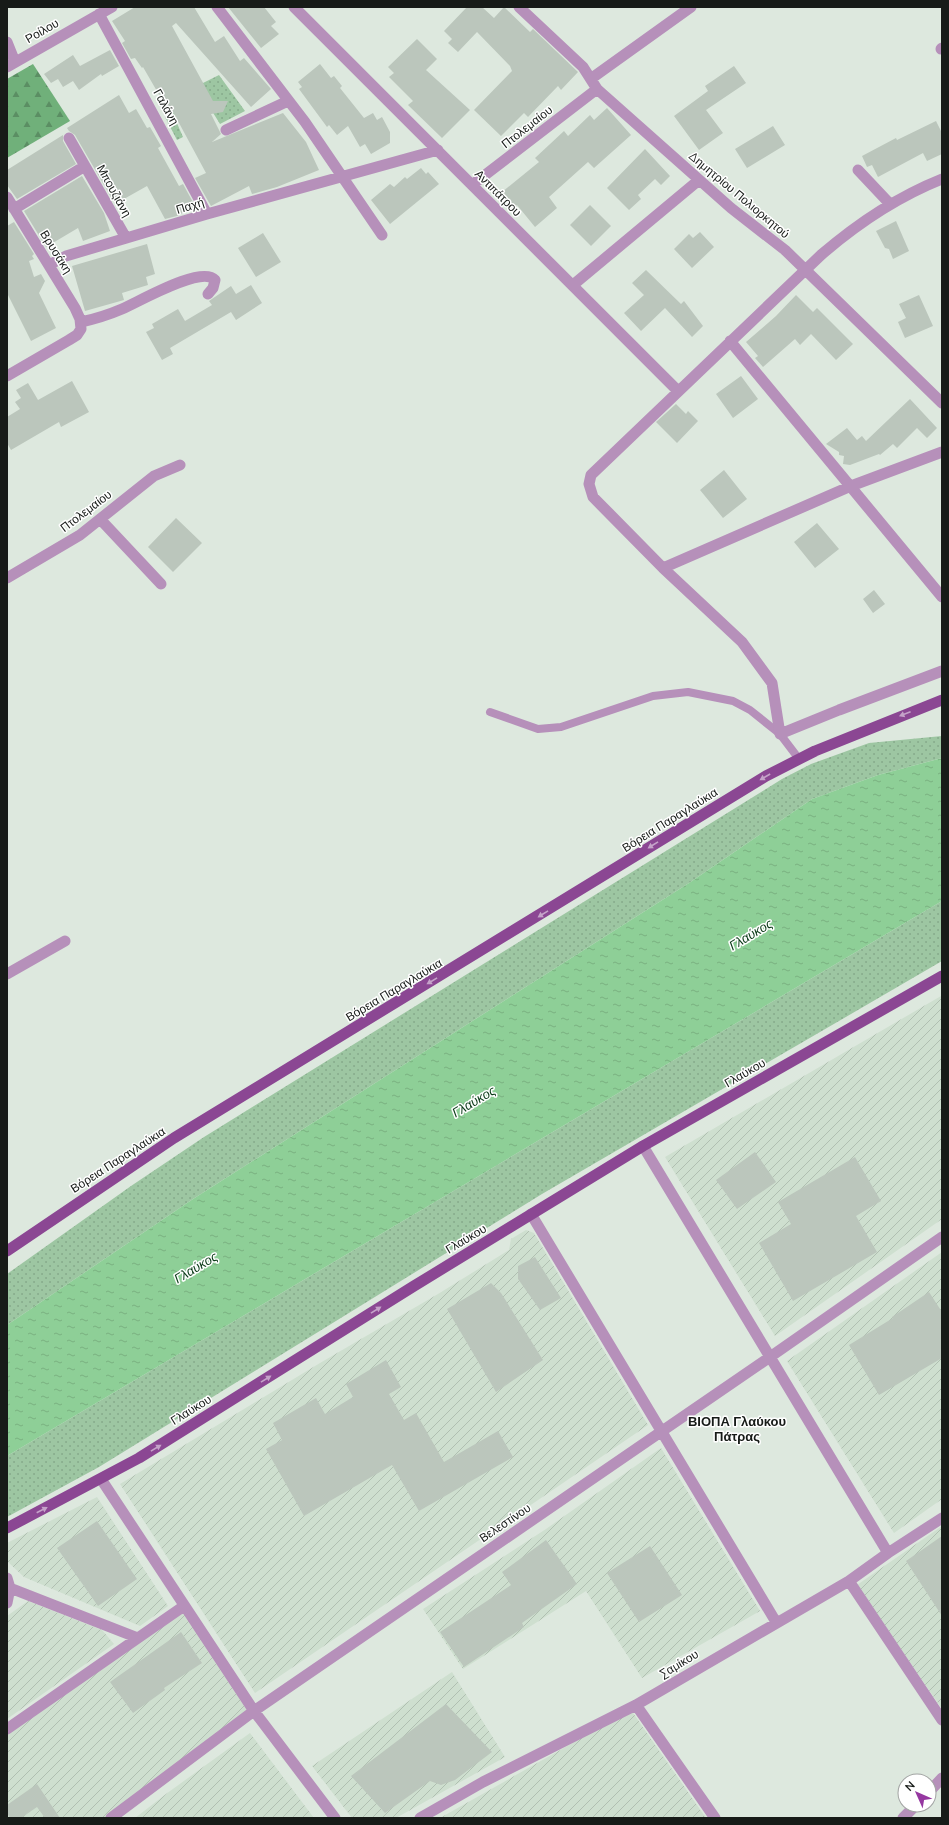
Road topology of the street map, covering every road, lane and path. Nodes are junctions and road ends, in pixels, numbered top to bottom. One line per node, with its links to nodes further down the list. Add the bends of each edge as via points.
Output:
1 (112, 7): 6 (street, Ροίλου)
2 (217, 7): 11 (street)
3 (519, 7): 9 (street, Δημητρίου Πολιορκητού, via 572,55)
4 (691, 7): 9 (street)
5 (300, 9): 14 (street, Αντιπάτρου)
6 (99, 14): 8 (street, Ροίλου); 24 (street, Γαλάνη)
7 (7, 42): 8 (street)
8 (11, 64)
9 (592, 78): 10 (street, Δημητρίου Πολιορκητού)
10 (597, 89): 19 (street, Δημητρίου Πολιορκητού); 20 (street, Πτολεμαίου)
11 (288, 101): 12 (street); 17 (street)
12 (226, 130)
13 (68, 138): 15 (street)
14 (438, 150): 17 (street, Παχή); 20 (street, Αντιπάτρου)
15 (85, 166): 23 (street, Μπουζιάνη); 26 (street, Μπουζιάνη)
16 (858, 170): 22 (street)
17 (341, 176): 24 (street, Παχή); 25 (street)
18 (942, 179): 22 (street)
19 (699, 180): 28 (street, Δημητρίου Πολιορκητού); 29 (street)
20 (472, 185): 29 (street, Αντιπάτρου)
21 (7, 197): 23 (street, Βρυσάκη)
22 (890, 204): 28 (street, via 845,236)
23 (14, 209): 27 (street, Βρυσάκη)
24 (207, 214): 26 (street, Παχή)
25 (382, 235)
26 (126, 238): 27 (street, Παχή, via 66,256)
27 (49, 265): 31 (street, Βρυσάκη)
28 (806, 270): 32 (street); 35 (street, Δημητρίου Πολιορκητού)
29 (572, 285): 34 (street, Αντιπάτρου)
30 (208, 294): 31 (street, via 215,280 208,275 199,276 176,283 111,314)
31 (81, 322): 33 (street, via 81,329 77,335)
32 (730, 341): 34 (street); 38 (street)
33 (7, 376)
34 (678, 391): 40 (street, via 591,475 589,484 593,497)
35 (942, 403)
36 (942, 452): 38 (street)
37 (180, 465): 39 (street, Πτολεμαίου, via 146,482)
38 (850, 486): 40 (street); 43 (street)
39 (100, 519): 41 (street, Πτολεμαίου, via 80,535); 42 (street)
40 (663, 568): 47 (street, via 742,642 772,683)
41 (7, 578)
42 (161, 584)
43 (942, 597)
44 (942, 671): 47 (street)
45 (942, 700): 48 (main road, Βόρεια Παραγλαύκια, one-way to 48)
46 (490, 712): 47 (lane, via 538,729 553,728 653,696 688,692 733,701 750,710)
47 (780, 734): 48 (lane)
48 (799, 759): 55 (main road, Βόρεια Παραγλαύκια, one-way to 55, via 689,822 535,919 174,1138)
49 (65, 941): 50 (street)
50 (7, 974)
51 (942, 977): 52 (main road, Γλαύκου)
52 (643, 1146): 53 (main road, Γλαύκου); 56 (street)
53 (531, 1214): 57 (street); 58 (main road, Γλαύκου, one-way to 53, via 159,1446)
54 (942, 1237): 56 (street, Βελεστίνου)
55 (7, 1251)
56 (770, 1357): 57 (street, Βελεστίνου); 61 (street)
57 (662, 1431): 66 (street); 69 (street, Βελεστίνου)
58 (101, 1479): 60 (main road, Γλαύκου, one-way to 58); 65 (street)
59 (942, 1518): 61 (street, Σαμίκου)
60 (7, 1528)
61 (888, 1553): 62 (street, Σαμίκου)
62 (848, 1582): 66 (street, Σαμίκου); 70 (street)
63 (9, 1583): 64 (street); 67 (street)
64 (7, 1603)
65 (184, 1606): 67 (street); 69 (street)
66 (776, 1622): 68 (street, Σαμίκου)
67 (138, 1638): 71 (street)
68 (636, 1705): 74 (street, Σαμίκου, via 483,1782); 75 (street)
69 (254, 1711): 72 (street, Βελεστίνου); 73 (street)
70 (942, 1720)
71 (7, 1729)
72 (111, 1818)
73 (335, 1818)
74 (420, 1818)
75 (715, 1818)

